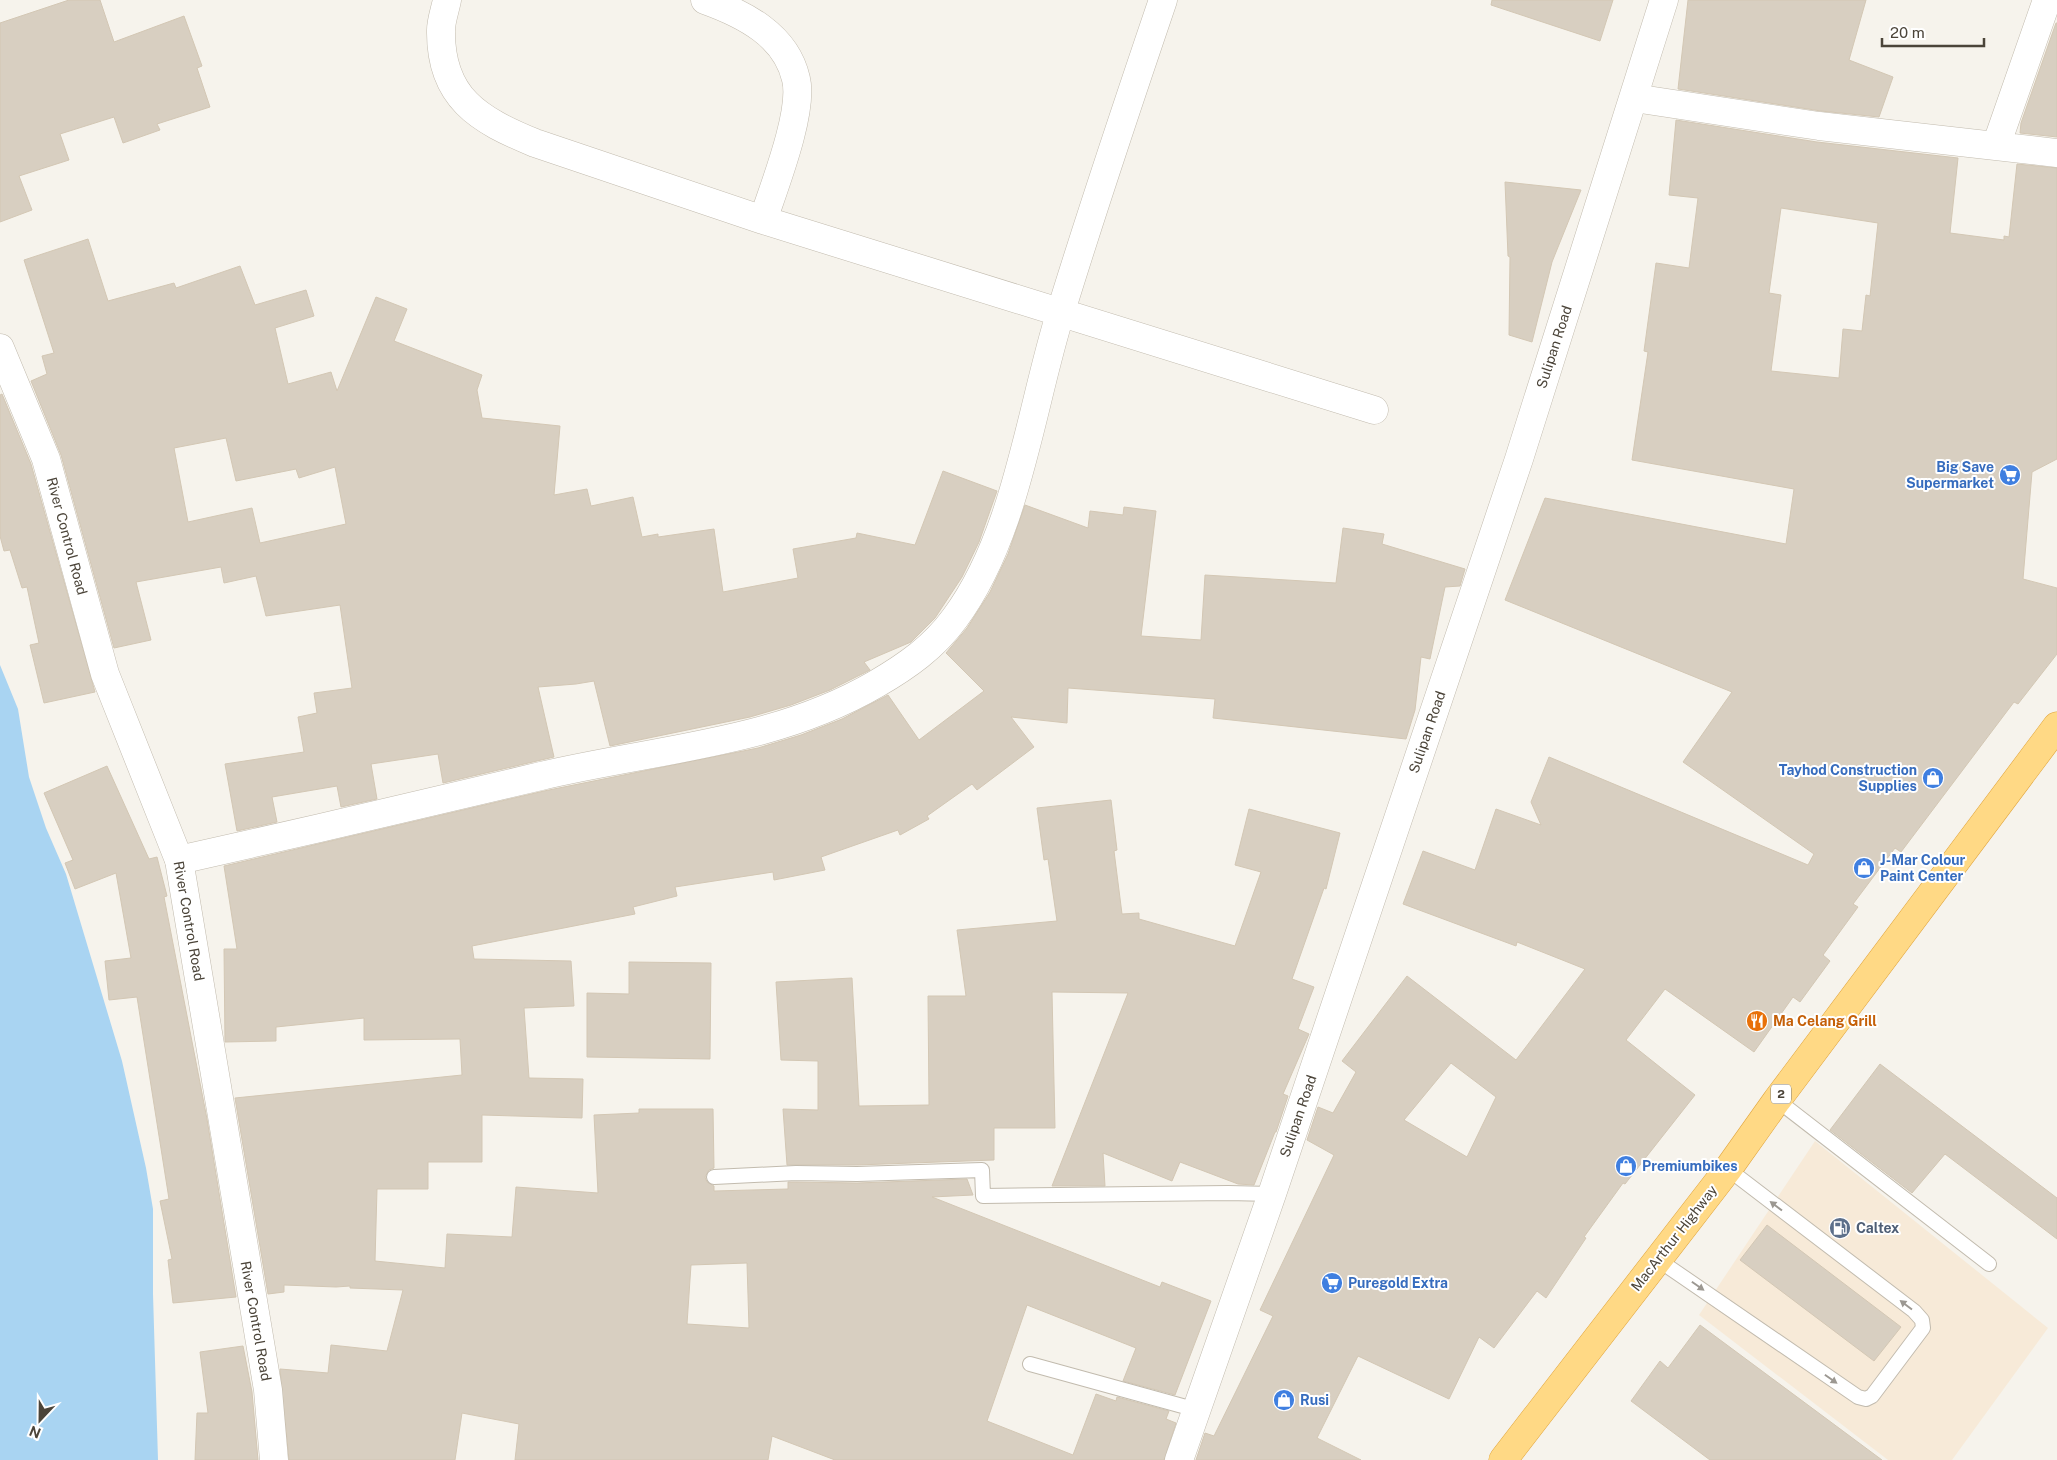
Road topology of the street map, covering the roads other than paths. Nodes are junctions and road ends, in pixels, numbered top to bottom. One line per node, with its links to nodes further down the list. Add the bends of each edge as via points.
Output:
1 (447, 0): 9 (street, via 441,29 443,62 454,90 478,115 535,143)
2 (705, 0): 9 (street, via 727,8 764,29 785,52 796,80 796,109)
3 (1162, 0): 10 (street)
4 (1664, 0): 6 (street, Sulipan Road)
5 (2047, 0): 7 (street)
6 (1634, 98): 7 (street, via 1819,126); 18 (street, Sulipan Road, via 1519,459)
7 (1996, 146): 8 (street)
8 (2057, 153)
9 (763, 220): 10 (street)
10 (1060, 313): 12 (street); 14 (street, via 1019,470 991,554 955,620 933,646 902,669 817,713 765,730 544,775 466,796)
11 (0, 348): 14 (street, River Control Road, via 46,459 105,674)
12 (1374, 410)
13 (2057, 726): 15 (highway, MacArthur Highway / 2)
14 (179, 860): 23 (street, River Control Road, via 268,1390)
15 (1777, 1100): 16 (highway, MacArthur Highway / 2); 20 (lane)
16 (1728, 1169): 19 (highway, MacArthur Highway / 2); 19 (lane, one-way to 16, via 1858,1397 1866,1399 1872,1396 1923,1328 1922,1320)
17 (714, 1177): 18 (lane, via 982,1170 983,1196)
18 (1272, 1194): 22 (street, Sulipan Road)
19 (1658, 1259): 25 (highway, MacArthur Highway / 2)
20 (1989, 1264)
21 (1030, 1364): 22 (lane)
22 (1197, 1410): 24 (street, Sulipan Road)
23 (274, 1460)
24 (1180, 1460)
25 (1503, 1460)

